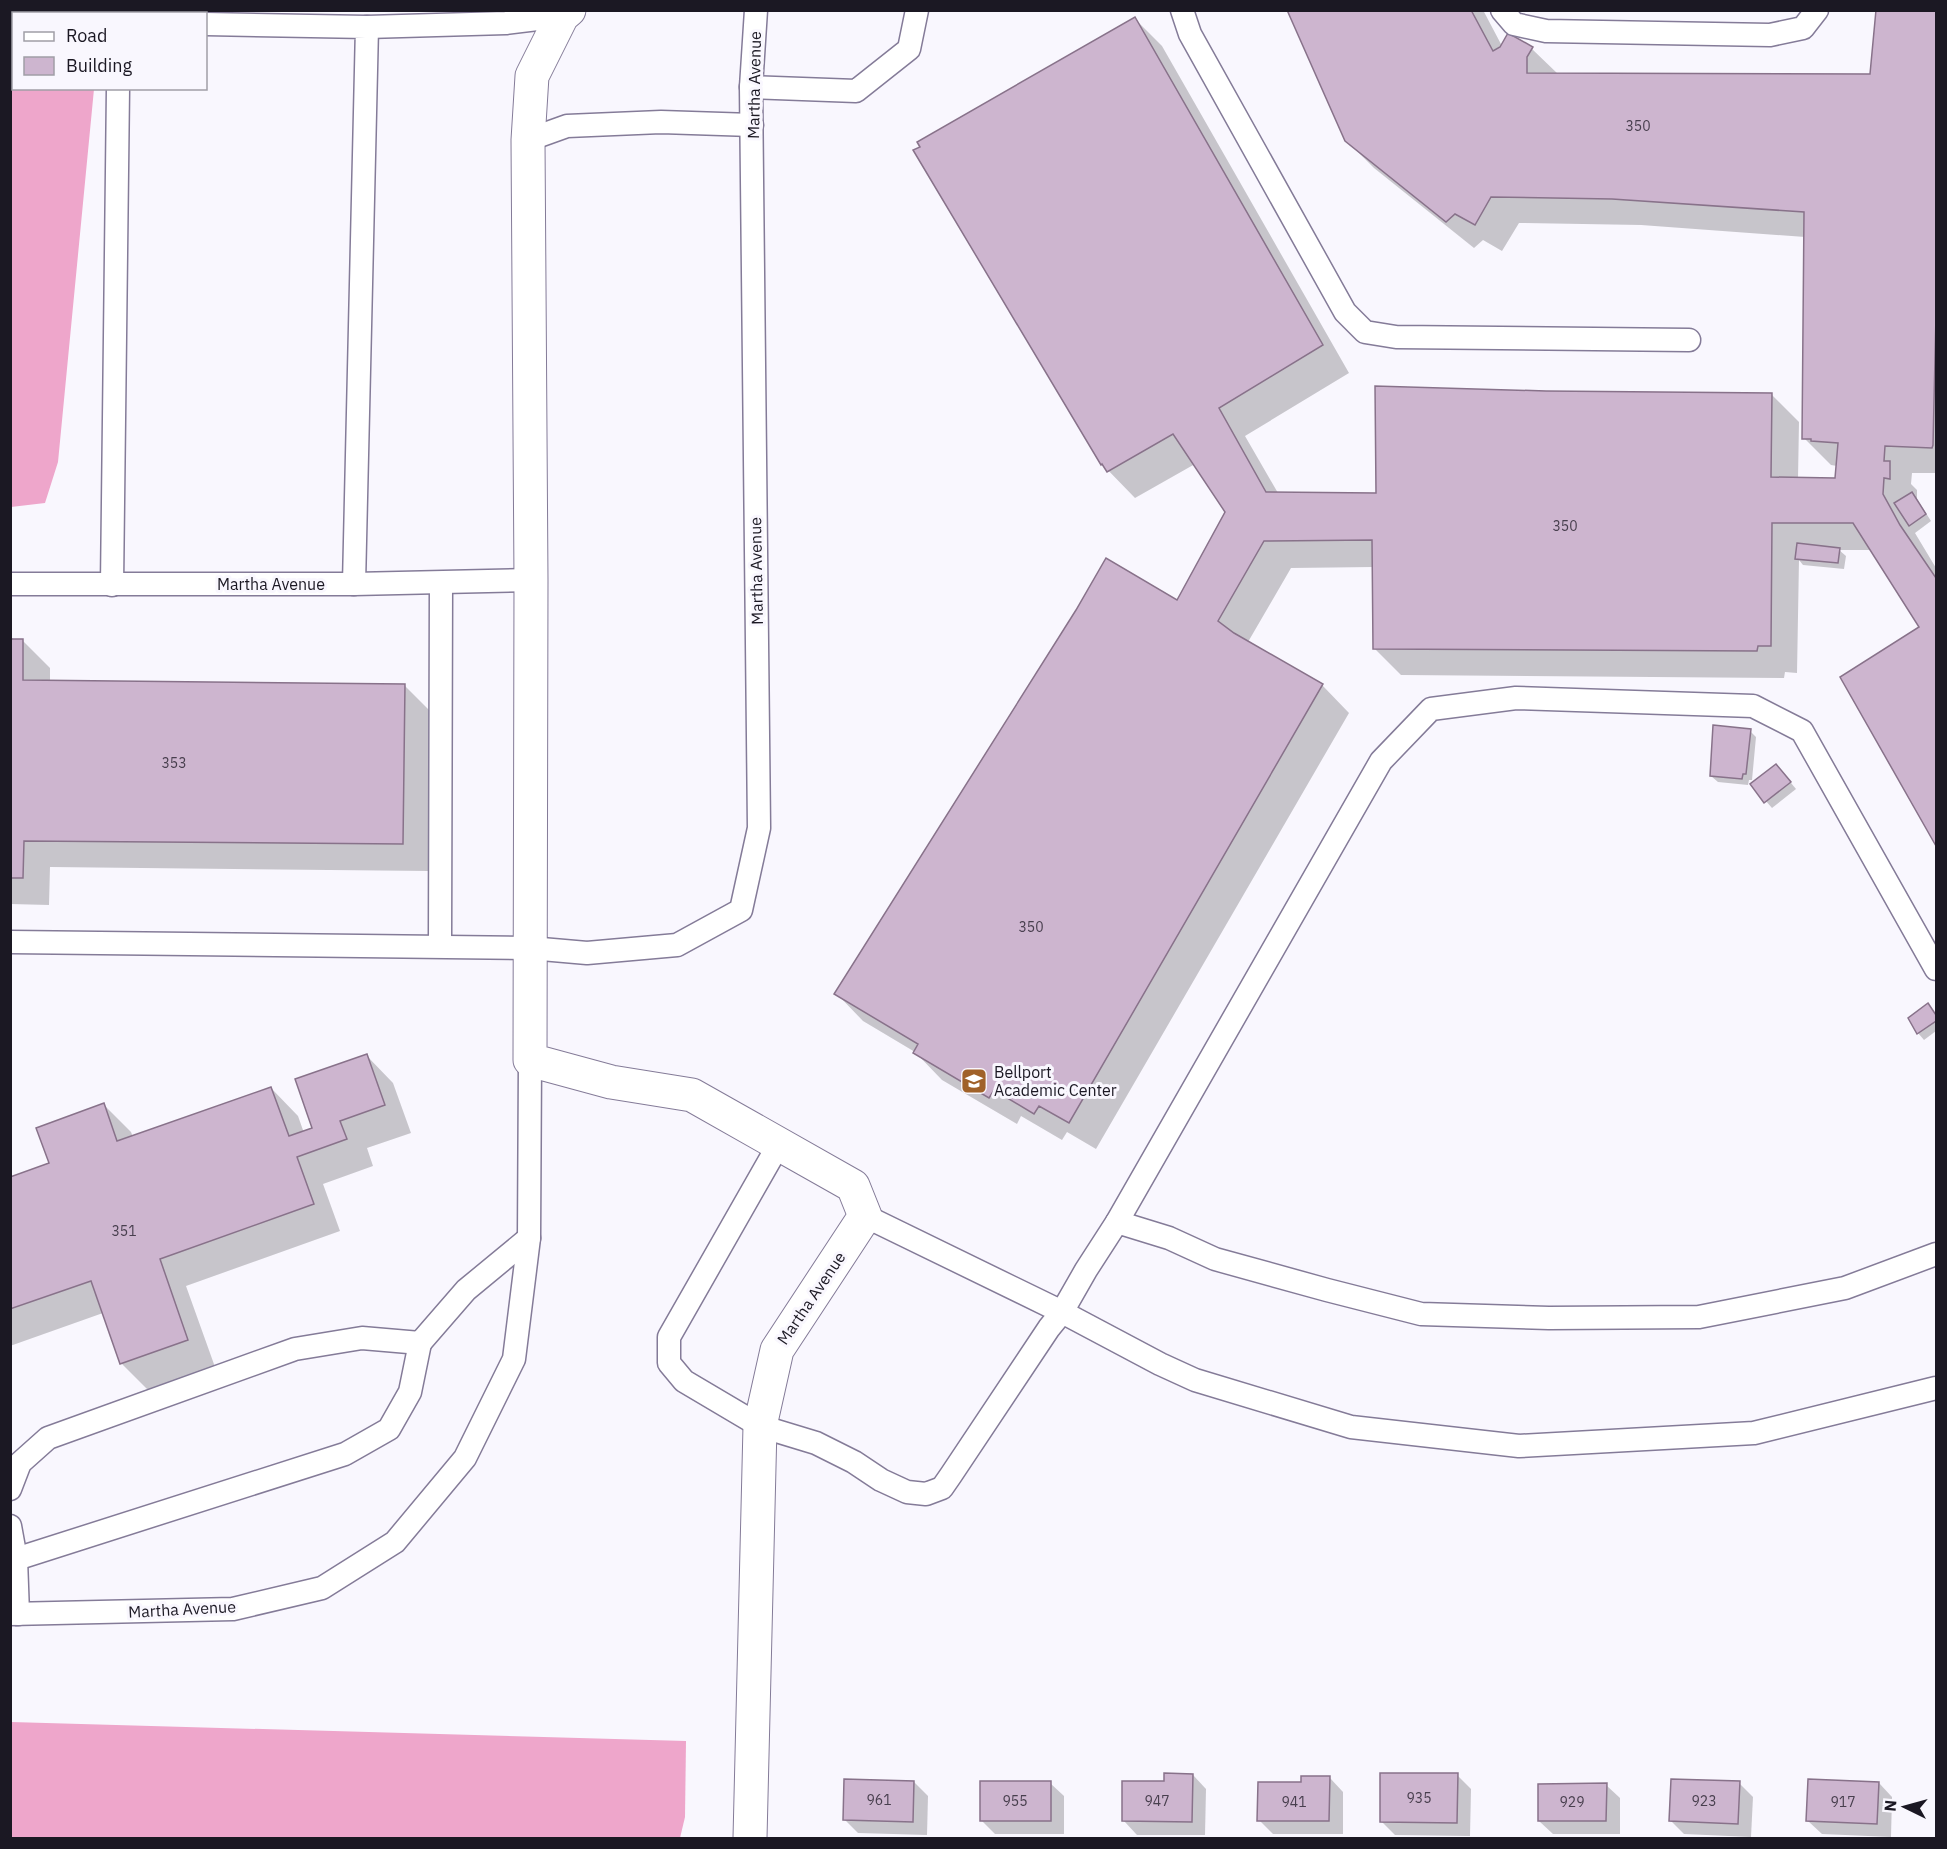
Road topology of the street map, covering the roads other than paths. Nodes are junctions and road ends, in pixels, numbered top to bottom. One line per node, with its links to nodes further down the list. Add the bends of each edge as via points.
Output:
1 (756, 10): 9 (lane, Martha Avenue)
2 (917, 10): 9 (lane, via 909,49 856,91)
3 (1182, 10): 13 (lane, via 1190,34 1344,312 1365,332 1396,337)
4 (1502, 10): 5 (lane, via 1514,24 1546,31 1770,36 1803,28)
5 (1817, 10)
6 (565, 13): 8 (lane, via 506,23); 12 (street, Martha Avenue, via 532,76)
7 (207, 24): 8 (lane)
8 (367, 27): 17 (lane)
9 (752, 87): 11 (lane, Martha Avenue)
10 (118, 90): 18 (lane)
11 (752, 125): 12 (lane, via 661,122 567,126); 21 (lane, Martha Avenue, via 759,828 741,910 677,945 587,953)
12 (528, 140): 14 (street, Martha Avenue)
13 (1689, 340)
14 (531, 580): 15 (lane, Martha Avenue); 21 (street, Martha Avenue)
15 (441, 583): 17 (lane, Martha Avenue); 20 (lane)
16 (10, 584): 18 (lane, Martha Avenue)
17 (354, 584): 18 (lane, Martha Avenue)
18 (112, 585)
19 (10, 942): 20 (lane)
20 (440, 946): 21 (lane)
21 (530, 948): 23 (street, Martha Avenue)
22 (1936, 969): 26 (lane, via 1802,731 1753,706 1516,698 1431,709 1380,761)
23 (530, 1060): 24 (street, via 611,1082 692,1095); 27 (lane, Martha Avenue)
24 (779, 1144): 25 (street, via 853,1186); 32 (lane, via 669,1337 669,1363 684,1381)
25 (864, 1216): 29 (lane); 32 (street, Martha Avenue, via 777,1350)
26 (1117, 1222): 28 (lane, via 1169,1238 1215,1259 1421,1314 1699,1317 1845,1288); 29 (lane)
27 (529, 1239): 30 (lane, via 466,1290); 36 (lane, Martha Avenue, via 514,1359 465,1458 395,1542 322,1588 233,1609)
28 (1936, 1254)
29 (1062, 1312): 31 (lane, via 1195,1380 1351,1427 1519,1446 1754,1433); 32 (lane, via 942,1488 926,1494 907,1492 816,1443)
30 (420, 1343): 33 (lane, via 362,1338 295,1349 48,1438 20,1463); 35 (lane, via 410,1392 389,1429 345,1454)
31 (1936, 1388)
32 (760, 1425): 37 (street, Martha Avenue)
33 (10, 1489)
34 (10, 1526): 35 (lane)
35 (16, 1559): 36 (lane)
36 (14, 1614)
37 (750, 1839)

